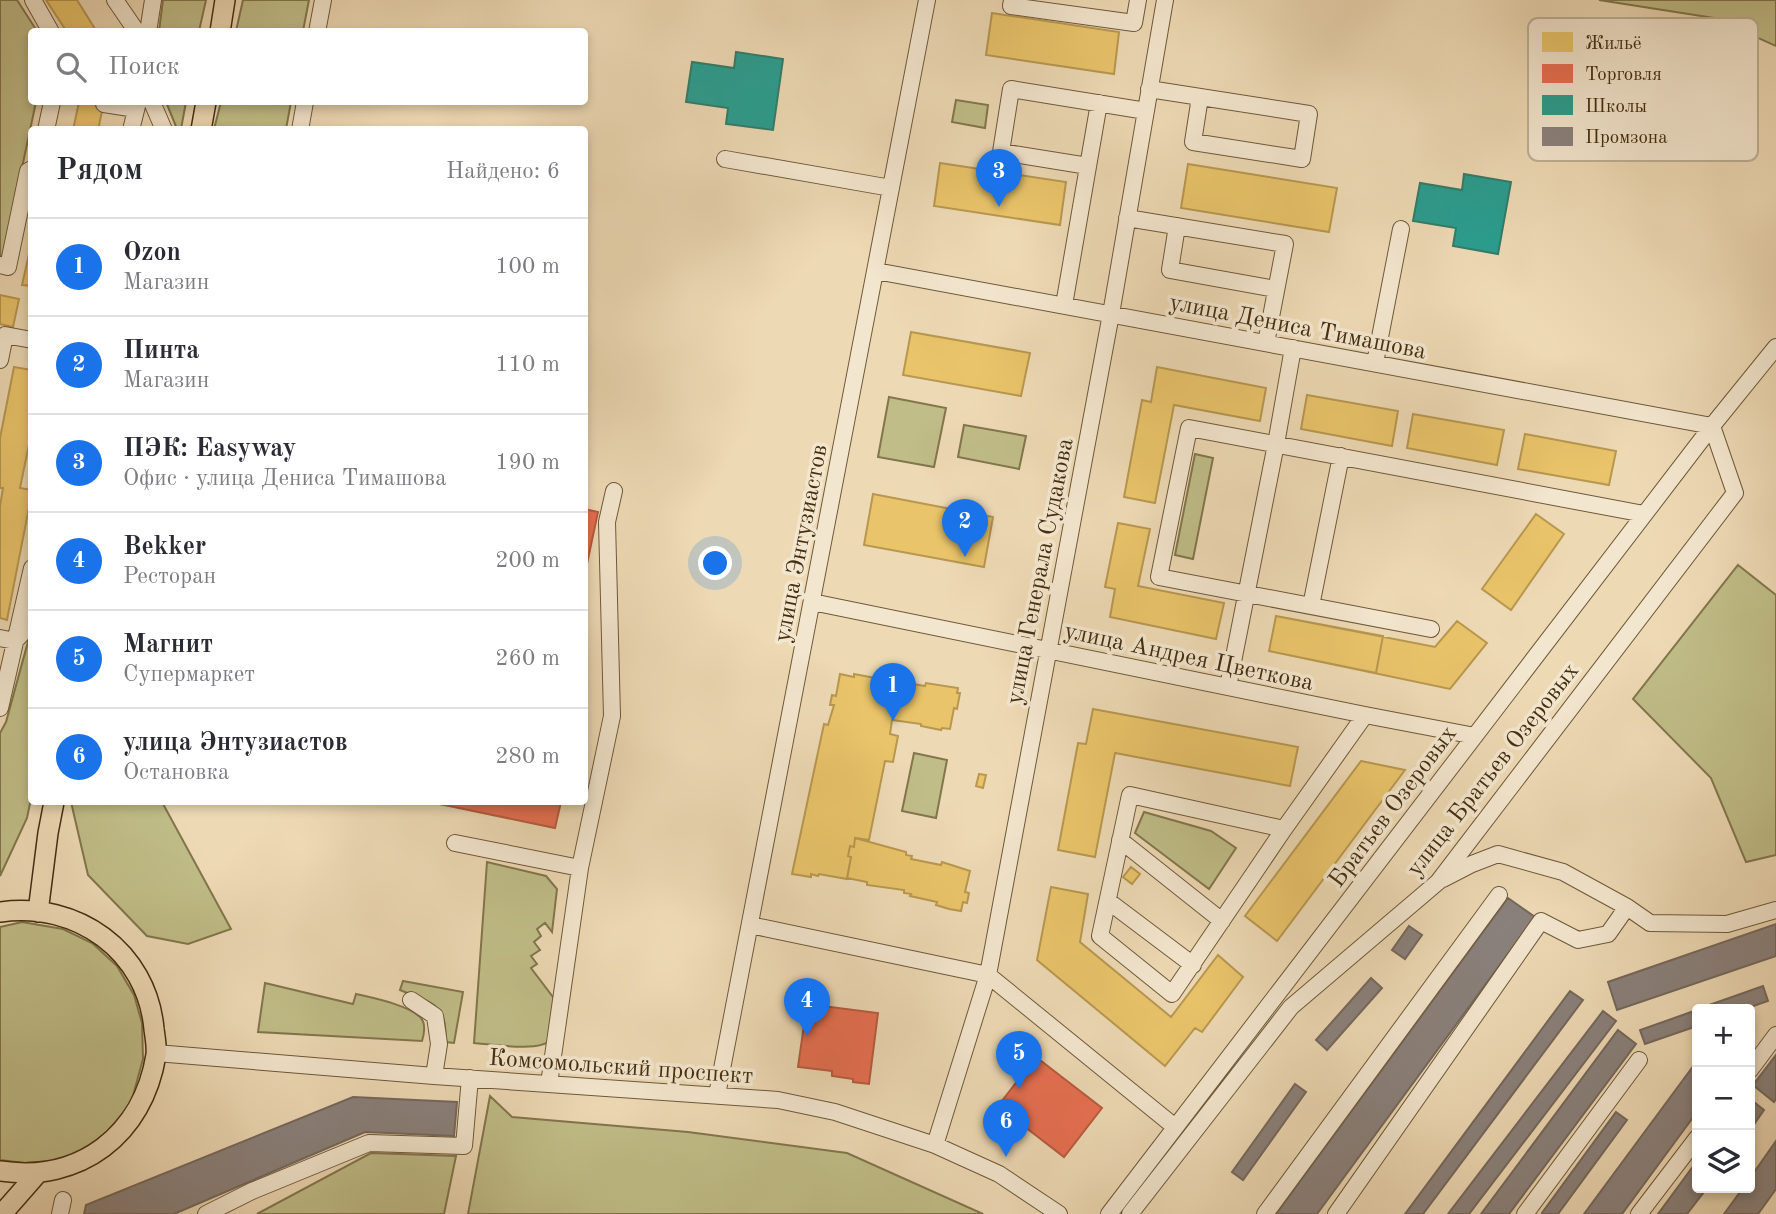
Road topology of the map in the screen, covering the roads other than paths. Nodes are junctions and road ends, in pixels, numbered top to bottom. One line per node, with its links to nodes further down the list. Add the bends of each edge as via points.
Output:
1 (33, 0): 10 (street)
2 (115, 0): 11 (street)
3 (153, 0): 12 (street)
4 (225, 0): 13 (main road)
5 (323, 0): 14 (street)
6 (927, 0): 32 (street, улица Энтузиастов)
7 (1012, 0): 8 (street, via 1012,6 1134,23)
8 (1138, 0)
9 (1165, 0): 15 (street, улица Генерала Судакова)
10 (49, 28)
11 (134, 28)
12 (149, 28)
13 (221, 28)
14 (318, 28)
15 (1150, 89): 16 (street); 23 (street, улица Генерала Судакова)
16 (1200, 97): 16 (street, via 1309,114 1302,159 1193,142)
17 (1099, 103): 23 (street); 30 (street); 30 (street, via 1011,89 1001,152)
18 (51, 105): 24 (street)
19 (137, 105): 25 (street)
20 (153, 105): 26 (street)
21 (205, 105): 27 (main road)
22 (304, 105): 28 (street)
23 (1146, 110): 33 (street, улица Генерала Судакова)
24 (47, 126)
25 (132, 126)
26 (162, 126)
27 (202, 126)
28 (301, 126)
29 (725, 159): 32 (street)
30 (1088, 166): 39 (street)
31 (28, 171): 36 (street, via 8,267)
32 (891, 188): 37 (street, улица Энтузиастов)
33 (1127, 218): 34 (street); 40 (street, улица Генерала Судакова)
34 (1177, 226): 38 (street, via 1170,270); 38 (street, via 1285,244)
35 (1401, 229): 46 (street)
36 (0, 265)
37 (876, 271): 39 (street, улица Дениса Тимашова); 54 (street, улица Энтузиастов)
38 (1276, 289): 42 (street)
39 (1064, 306): 40 (street, улица Дениса Тимашова)
40 (1111, 314): 42 (street, улица Дениса Тимашова); 59 (street, улица Генерала Судакова)
41 (28, 339): 45 (street, via 5,335)
42 (1266, 343): 43 (street, улица Дениса Тимашова)
43 (1293, 348): 46 (street, улица Дениса Тимашова); 48 (street)
44 (1776, 348): 47 (street)
45 (0, 360)
46 (1375, 363): 47 (street, улица Дениса Тимашова)
47 (1712, 426): 51 (street, Братьев Озеровых); 69 (street, улица Братьев Озеровых, via 1735,493)
48 (1276, 444): 49 (street); 53 (street); 53 (street, via 1189,428 1159,577)
49 (1341, 456): 51 (street); 55 (street)
50 (614, 491): 68 (street, via 607,522 612,716)
51 (1644, 514): 63 (street, Братьев Озеровых)
52 (28, 580): 58 (street)
53 (1246, 594): 55 (street); 60 (street)
54 (812, 602): 59 (street, улица Андрея Цветкова); 77 (street, улица Энтузиастов)
55 (1311, 606): 57 (street)
56 (28, 626): 58 (street)
57 (1431, 629)
58 (8, 639): 61 (street)
59 (1048, 650): 60 (street, улица Андрея Цветкова); 79 (street, улица Генерала Судакова)
60 (1228, 687): 62 (street, улица Андрея Цветкова)
61 (0, 708)
62 (1364, 715): 63 (street, улица Андрея Цветкова); 65 (street)
63 (1475, 736): 89 (street, Братьев Озеровых)
64 (53, 805): 75 (main road)
65 (1284, 829): 66 (street, via 1130,795); 76 (street)
66 (1120, 840): 71 (street); 76 (street)
67 (455, 843): 68 (street)
68 (580, 868): 87 (street)
69 (1438, 882): 72 (street, via 1497,854 1563,873); 98 (street, улица Братьев Озеровых, via 1291,1007)
70 (1499, 895): 99 (street)
71 (1108, 901): 78 (street); 78 (street, via 1100,936 1172,994)
72 (1627, 907): 73 (street, via 1650,923 1727,924); 100 (street, via 1608,934 1578,940 1541,921)
73 (1776, 910)
74 (0, 912): 75 (main road)
75 (38, 912): 82 (main road, via 75,919 109,940 142,981 152,1006)
76 (1222, 921): 78 (street)
77 (750, 925): 79 (street); 88 (street, улица Энтузиастов)
78 (1193, 965)
79 (988, 975): 89 (street); 91 (street, улица Генерала Судакова)
80 (411, 1000): 85 (street, via 435,1016 439,1044)
81 (1776, 1035): 84 (street)
82 (156, 1053): 85 (street, Комсомольский проспект); 93 (main road, via 146,1093 120,1134 74,1164)
83 (1639, 1060): 101 (street)
84 (1752, 1067)
85 (434, 1076): 86 (street, Комсомольский проспект)
86 (470, 1078): 87 (street, Комсомольский проспект); 95 (street, via 464,1146 369,1143)
87 (548, 1083): 88 (street, Комсомольский проспект)
88 (718, 1095): 91 (street, Комсомольский проспект, via 778,1100 835,1112)
89 (1175, 1127): 97 (street, Братьев Озеровых)
90 (1692, 1145): 102 (street)
91 (935, 1146): 96 (street, Комсомольский проспект, via 999,1174)
92 (0, 1171): 93 (main road)
93 (37, 1174): 94 (main road)
94 (2, 1214)
95 (206, 1214)
96 (1059, 1214)
97 (1109, 1214)
98 (1130, 1214)
99 (1265, 1214)
100 (1336, 1214)
101 (1525, 1214)
102 (1639, 1214)

